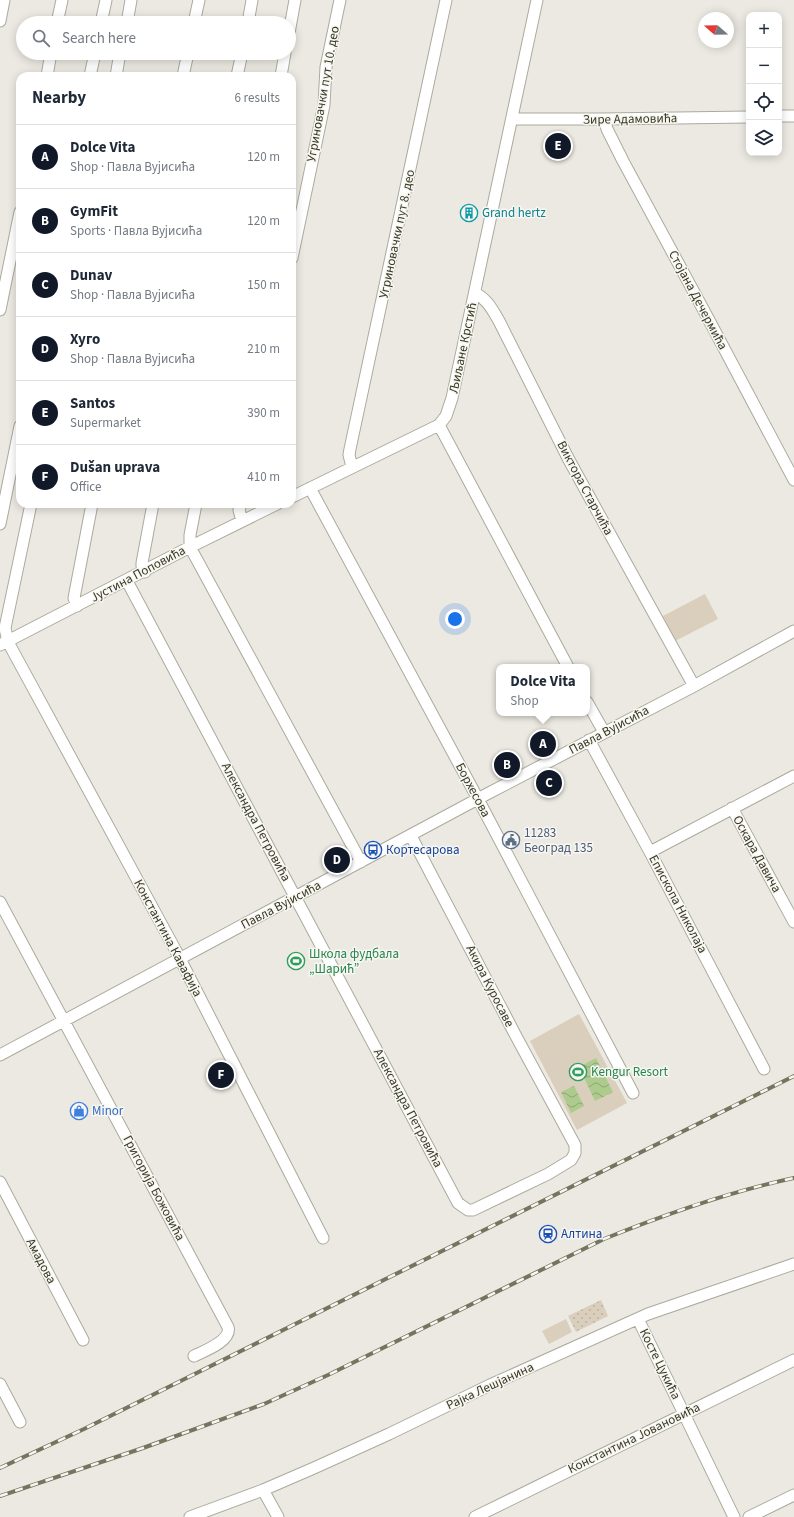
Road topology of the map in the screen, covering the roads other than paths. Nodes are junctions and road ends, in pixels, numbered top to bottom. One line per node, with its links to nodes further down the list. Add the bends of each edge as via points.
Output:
1 (4, 0): 17 (street)
2 (62, 0): 11 (street)
3 (106, 0): 12 (street)
4 (131, 0): 13 (street)
5 (199, 0): 14 (street)
6 (252, 0): 15 (street)
7 (295, 0): 16 (street)
8 (340, 0): 36 (street, Угриновачки пут 10. део, via 326,67 324,105)
9 (446, 0): 41 (street, Угриновачки пут 8. део, via 350,448)
10 (536, 0): 33 (street, Љиљане Крстић)
11 (59, 16)
12 (103, 16)
13 (128, 16)
14 (196, 16)
15 (249, 16)
16 (292, 16)
17 (0, 21)
18 (50, 60): 24 (street)
19 (93, 60): 25 (street)
20 (119, 60): 26 (street)
21 (186, 60): 27 (street)
22 (240, 60): 28 (street)
23 (284, 60): 29 (street)
24 (48, 72)
25 (91, 72)
26 (117, 72)
27 (184, 72)
28 (238, 72)
29 (282, 72)
30 (782, 116): 31 (street)
31 (794, 116)
32 (746, 117): 34 (street, Зире Адамовића)
33 (512, 119): 34 (street, Зире Адамовића); 37 (street, Љиљане Крстић)
34 (604, 119): 42 (street, Стојана Дечермића, via 623,161)
35 (16, 232): 38 (street)
36 (296, 239)
37 (474, 293): 39 (street, Љиљане Крстић, via 452,398 446,416); 60 (street, Виктора Старчића, via 487,301 499,321 569,460)
38 (0, 310)
39 (439, 425): 41 (street); 59 (street)
40 (16, 446): 52 (street)
41 (352, 468): 43 (street)
42 (794, 480)
43 (310, 488): 44 (street); 65 (street, Борхесова)
44 (296, 495)
45 (30, 508): 58 (street)
46 (91, 508): 56 (street, via 74,598)
47 (152, 508): 54 (street, via 142,563)
48 (195, 508): 53 (street)
49 (240, 508): 51 (street)
50 (269, 508): 51 (street, Јустина Поповића)
51 (242, 521): 53 (street, Јустина Поповића)
52 (0, 524)
53 (190, 547): 54 (street, Јустина Поповића); 69 (street)
54 (145, 572): 55 (street, Јустина Поповића)
55 (126, 581): 56 (street, Јустина Поповића); 70 (street, Александра Петровића)
56 (77, 606): 58 (street, Јустина Поповића)
57 (794, 632): 60 (street, Павла Вујисића)
58 (4, 644): 73 (street, Константина Кавафија)
59 (566, 664)
60 (694, 686): 62 (street, Павла Вујисића)
61 (590, 707): 62 (street)
62 (604, 732): 63 (street, Павла Вујисића)
63 (589, 740): 65 (street, Павла Вујисића); 68 (street, Епископа Николаја)
64 (794, 776): 66 (street, Оскара Давича)
65 (478, 799): 67 (street, Павла Вујисића); 77 (street, Борхесова)
66 (732, 808): 68 (street, Оскара Давича); 72 (street, Оскара Давича)
67 (411, 836): 69 (street, Павла Вујисића); 79 (street, Акира Куросаве, via 576,1145 571,1160 474,1210 463,1208)
68 (650, 852): 76 (street, Епископа Николаја)
69 (361, 862): 70 (street, Павла Вујисића)
70 (296, 897): 73 (street, Павла Вујисића); 79 (street, Александра Петровића)
71 (0, 902): 74 (street, Григорија Божовића)
72 (794, 922)
73 (180, 960): 74 (street, Павла Вујисића); 80 (street, Константина Кавафија)
74 (64, 1020): 75 (street, Павла Вујисића); 84 (street, Григорија Божовића, via 228,1327 225,1339)
75 (0, 1055)
76 (764, 1068)
77 (633, 1093)
78 (0, 1182): 83 (street, Амадова)
79 (452, 1191)
80 (323, 1238)
81 (794, 1264): 82 (street, Рајка Лешјанина)
82 (638, 1319): 87 (street, Косте Цукића); 89 (street, Рајка Лешјанина)
83 (83, 1340)
84 (194, 1356)
85 (794, 1360): 87 (street, Константина Јовановића)
86 (0, 1384): 88 (street)
87 (684, 1414): 93 (street, Константина Јовановића); 94 (street, Косте Цукића)
88 (20, 1422)
89 (263, 1490): 91 (street, Рајка Лешјанина); 92 (street)
90 (794, 1495): 95 (street)
91 (190, 1517)
92 (278, 1517)
93 (475, 1517)
94 (734, 1517)
95 (749, 1517)

